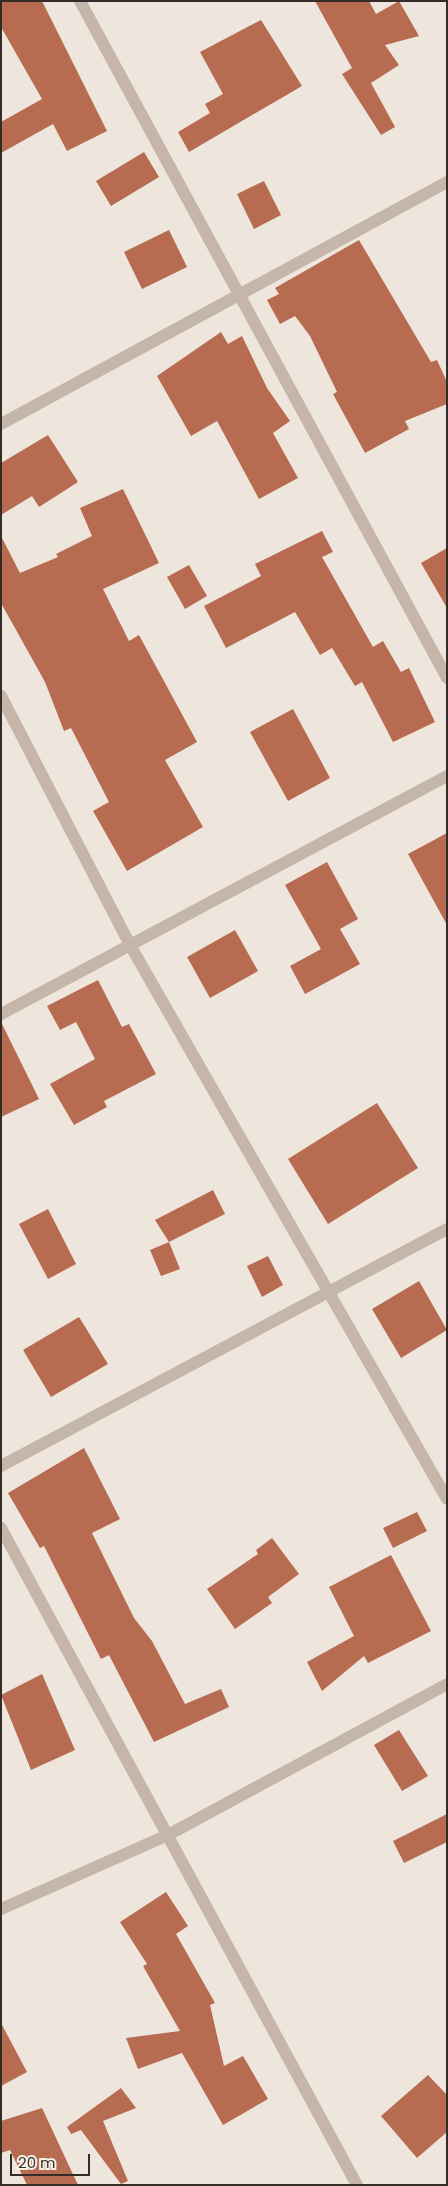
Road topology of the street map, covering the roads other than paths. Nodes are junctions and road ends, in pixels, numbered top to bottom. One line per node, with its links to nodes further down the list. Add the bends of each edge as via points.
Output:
1 (80, 1): 3 (street)
2 (447, 182): 3 (street)
3 (239, 294): 4 (street); 5 (street)
4 (1, 424)
5 (447, 678)
6 (1, 696): 8 (street)
7 (447, 776): 8 (street)
8 (130, 945): 9 (street); 11 (street)
9 (1, 1014)
10 (447, 1229): 11 (street)
11 (328, 1292): 12 (street); 13 (street)
12 (1, 1466)
13 (447, 1499)
14 (1, 1528): 16 (street)
15 (447, 1684): 16 (street)
16 (168, 1835): 17 (street); 18 (street)
17 (1, 1909)
18 (357, 2185)

